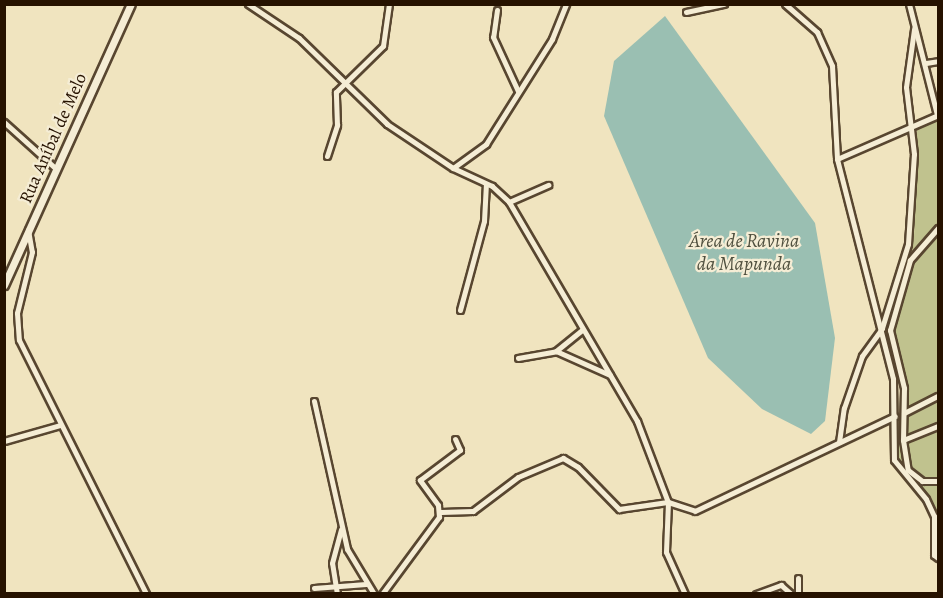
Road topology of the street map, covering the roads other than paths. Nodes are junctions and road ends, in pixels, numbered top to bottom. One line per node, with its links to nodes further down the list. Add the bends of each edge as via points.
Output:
1 (131, 4): 20 (street, Rua Aníbal de Melo)
2 (248, 4): 13 (street, via 299,38)
3 (389, 4): 13 (street, via 383,46)
4 (566, 4): 14 (street, via 552,39)
5 (724, 4): 9 (street)
6 (785, 4): 19 (street, via 811,26 826,46 832,66)
7 (909, 4): 10 (street)
8 (496, 10): 14 (street, via 493,37)
9 (686, 12)
10 (914, 29): 12 (street); 17 (street, via 906,87)
11 (939, 61): 12 (street)
12 (926, 63): 15 (street)
13 (342, 83): 18 (street, via 336,92 337,126); 21 (street, via 387,124)
14 (518, 91): 21 (street, via 486,144)
15 (938, 115): 17 (street)
16 (4, 122): 20 (street)
17 (909, 124): 19 (street); 30 (street, via 914,154 908,244)
18 (327, 156)
19 (837, 159): 30 (street)
20 (56, 168): 26 (street, Rua Aníbal de Melo)
21 (453, 168): 22 (street)
22 (486, 184): 24 (street); 29 (street, via 484,221)
23 (548, 185): 24 (street)
24 (509, 202): 31 (street)
25 (939, 228): 37 (street, via 910,260 891,330 904,388)
26 (28, 230): 27 (street, Rua Aníbal de Melo); 39 (street, via 32,252 16,327)
27 (7, 271): 28 (street, Rua Aníbal de Melo)
28 (4, 285)
29 (460, 310)
30 (882, 328): 38 (street); 44 (street, via 862,356 844,408)
31 (582, 330): 32 (street); 34 (street)
32 (556, 351): 33 (street); 34 (street)
33 (518, 358)
34 (610, 375): 46 (street, via 637,421 652,454 656,481)
35 (939, 396): 37 (street)
36 (314, 401): 48 (street)
37 (904, 413): 42 (street)
38 (896, 416): 44 (street); 49 (street, via 894,460 926,499 934,516 934,555)
39 (60, 425): 43 (street); 54 (street)
40 (939, 426): 42 (street)
41 (455, 439): 47 (street, via 460,450 420,480)
42 (903, 440): 45 (street, via 908,470 922,481)
43 (4, 441)
44 (839, 442): 46 (street, via 714,505 695,511)
45 (939, 481)
46 (668, 502): 47 (street, via 619,509 578,467 563,458 518,477 482,507); 57 (street, via 666,552)
47 (441, 512): 56 (street)
48 (342, 529): 51 (street); 53 (street, via 332,563)
49 (939, 558)
50 (798, 578): 60 (street)
51 (366, 584): 53 (street); 55 (street)
52 (314, 588): 53 (street)
53 (336, 591)
54 (146, 594)
55 (374, 594)
56 (382, 594)
57 (685, 594)
58 (756, 594): 59 (street, via 782,585)
59 (791, 594)
60 (798, 594)

